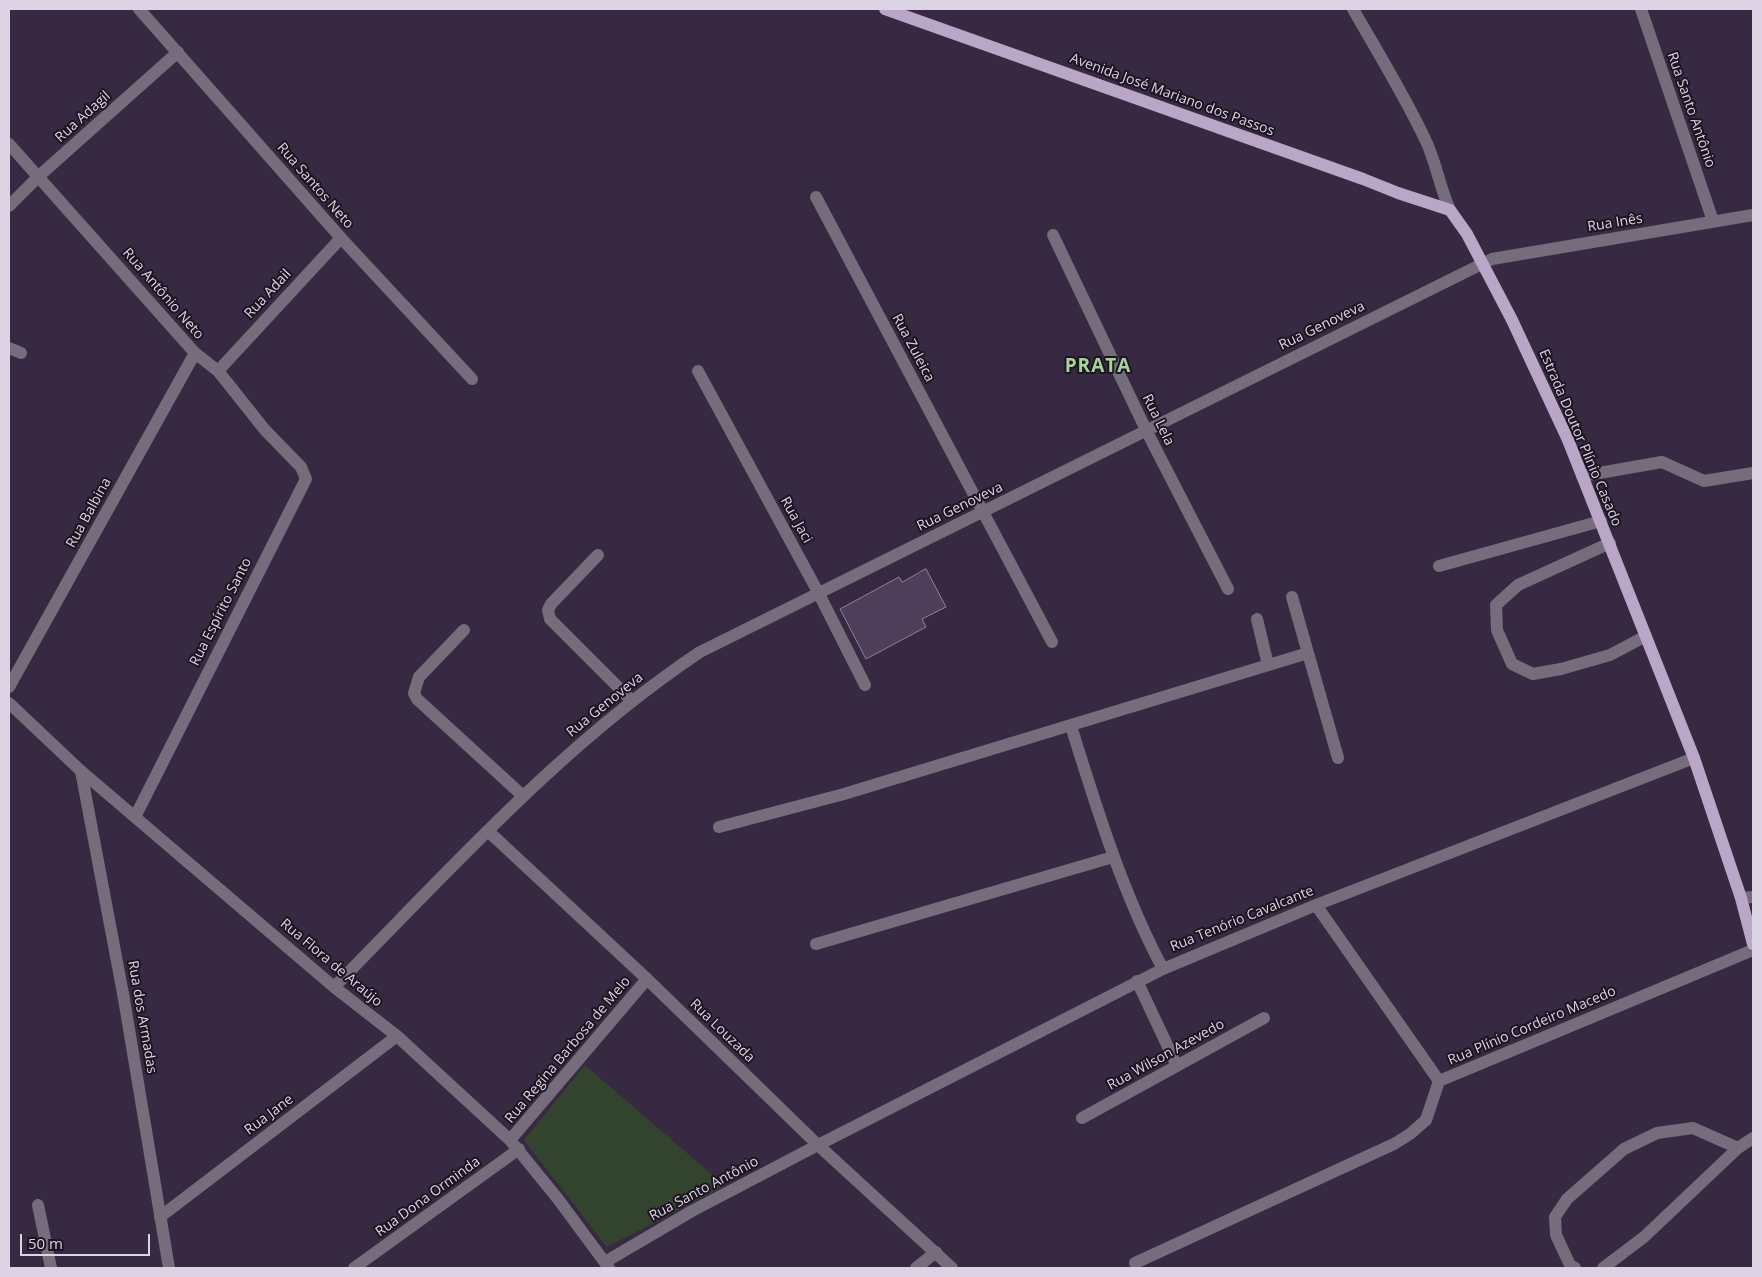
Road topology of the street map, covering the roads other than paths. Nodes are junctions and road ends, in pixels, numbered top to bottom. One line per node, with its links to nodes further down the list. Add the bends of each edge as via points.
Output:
1 (139, 9): 5 (street, Rua Santos Neto)
2 (885, 9): 10 (main road, Avenida José Mariano dos Passos)
3 (1353, 9): 10 (street, Estrada Doutor Plínio Casado, via 1425,138)
4 (1640, 9): 12 (street, Rua Santo Antônio)
5 (178, 52): 7 (street, Rua Adagil); 14 (street, Rua Santos Neto)
6 (9, 144): 7 (street, Rua Antônio Neto)
7 (39, 176): 9 (street, Rua Adagil); 18 (street, Rua Antônio Neto)
8 (816, 197): 26 (street, Rua Zuleica)
9 (9, 206)
10 (1450, 210): 15 (main road, Estrada Doutor Plínio Casado)
11 (1753, 215): 12 (street, Rua Inês)
12 (1713, 222): 15 (street, Rua Inês, via 1504,256)
13 (1053, 235): 23 (street, Rua Lela)
14 (341, 238): 19 (street, Rua Adail); 21 (street, Rua Santos Neto)
15 (1483, 264): 23 (street, Rua Genoveva); 25 (main road, Estrada Doutor Plínio Casado, via 1512,320)
16 (9, 348): 17 (street)
17 (21, 353)
18 (194, 353): 19 (street, Rua Antônio Neto); 41 (street, Rua Balbina)
19 (218, 371): 22 (street, Rua Antônio Neto)
20 (698, 371): 32 (street, Rua Jaci)
21 (472, 379)
22 (266, 430): 49 (street, Rua Espírito Santo, via 301,467 306,479 304,486)
23 (1146, 430): 26 (street, Rua Genoveva); 31 (street, Rua Lela)
24 (1753, 473): 25 (street, via 1704,481 1662,462)
25 (1582, 476): 27 (main road, Estrada Doutor Plínio Casado)
26 (984, 512): 32 (street, Rua Genoveva); 37 (street, Rua Zuleica)
27 (1600, 521): 28 (main road, Estrada Doutor Plínio Casado); 30 (street)
28 (1610, 543): 36 (main road, Estrada Doutor Plínio Casado); 36 (street, via 1518,585 1496,606 1497,630 1512,664 1533,674 1610,655)
29 (598, 555): 42 (street, via 550,604 548,614)
30 (1439, 566)
31 (1228, 589)
32 (818, 592): 40 (street, Rua Jaci); 42 (street, Rua Genoveva, via 700,652)
33 (1292, 597): 38 (street)
34 (1257, 619): 39 (street)
35 (464, 630): 48 (street, via 418,677 414,693)
36 (1646, 636): 46 (main road, Estrada Doutor Plínio Casado)
37 (1052, 642)
38 (1308, 654): 39 (street); 45 (street)
39 (1268, 665): 44 (street)
40 (865, 685)
41 (9, 687)
42 (632, 701): 48 (street, Rua Genoveva)
43 (9, 703): 47 (street, Rua Flora de Araújo)
44 (1071, 726): 50 (street, via 844,794); 52 (street)
45 (1338, 758)
46 (1694, 758): 53 (main road, Estrada Doutor Plínio Casado); 54 (street, Rua Tenório Cavalcante)
47 (81, 771): 49 (street, Rua Flora de Araújo); 72 (street, Rua dos Armadas)
48 (523, 796): 51 (street, Rua Genoveva)
49 (136, 817): 61 (street, Rua Flora de Araújo)
50 (719, 827)
51 (488, 831): 59 (street, Rua Louzada); 61 (street, Rua Genoveva)
52 (1113, 857): 55 (street); 58 (street, via 1135,913)
53 (1747, 897): 56 (main road, Estrada Doutor Plínio Casado)
54 (1316, 905): 58 (street, Rua Tenório Cavalcante); 65 (street)
55 (816, 944)
56 (1753, 944)
57 (1753, 950): 65 (street, Rua Plínio Cordeiro Macedo)
58 (1163, 968): 60 (street, Rua Tenório Cavalcante)
59 (648, 979): 68 (street, Rua Regina Barbosa de Melo); 69 (street, Rua Louzada)
60 (1137, 981): 64 (street); 69 (street, Rua Tenório Cavalcante)
61 (334, 987): 63 (street, Rua Flora de Araújo)
62 (1264, 1018): 64 (street, Rua Wilson Azevedo)
63 (397, 1036): 68 (street, Rua Flora de Araújo); 72 (street, Rua Jane)
64 (1177, 1066): 66 (street, Rua Wilson Azevedo)
65 (1439, 1081): 74 (street, Rua Plínio Cordeiro Macedo, via 1426,1120 1402,1139)
66 (1082, 1118)
67 (1753, 1138): 70 (street)
68 (515, 1144): 75 (street, Rua Flora de Araújo); 78 (street, Rua Dona Orminda)
69 (818, 1145): 73 (street, Rua Louzada); 75 (street, Rua Santo Antônio, via 692,1211)
70 (1738, 1148): 81 (street, via 1693,1128 1657,1133 1624,1149 1567,1198 1555,1217 1556,1235 1570,1265); 82 (street, via 1644,1237)
71 (38, 1205): 76 (street)
72 (160, 1217): 77 (street, Rua dos Armadas)
73 (936, 1252): 79 (street); 80 (street, Rua Louzada)
74 (1135, 1263)
75 (607, 1265)
76 (51, 1268)
77 (169, 1268)
78 (354, 1268)
79 (916, 1268)
80 (952, 1268)
81 (1575, 1268)
82 (1603, 1268)

